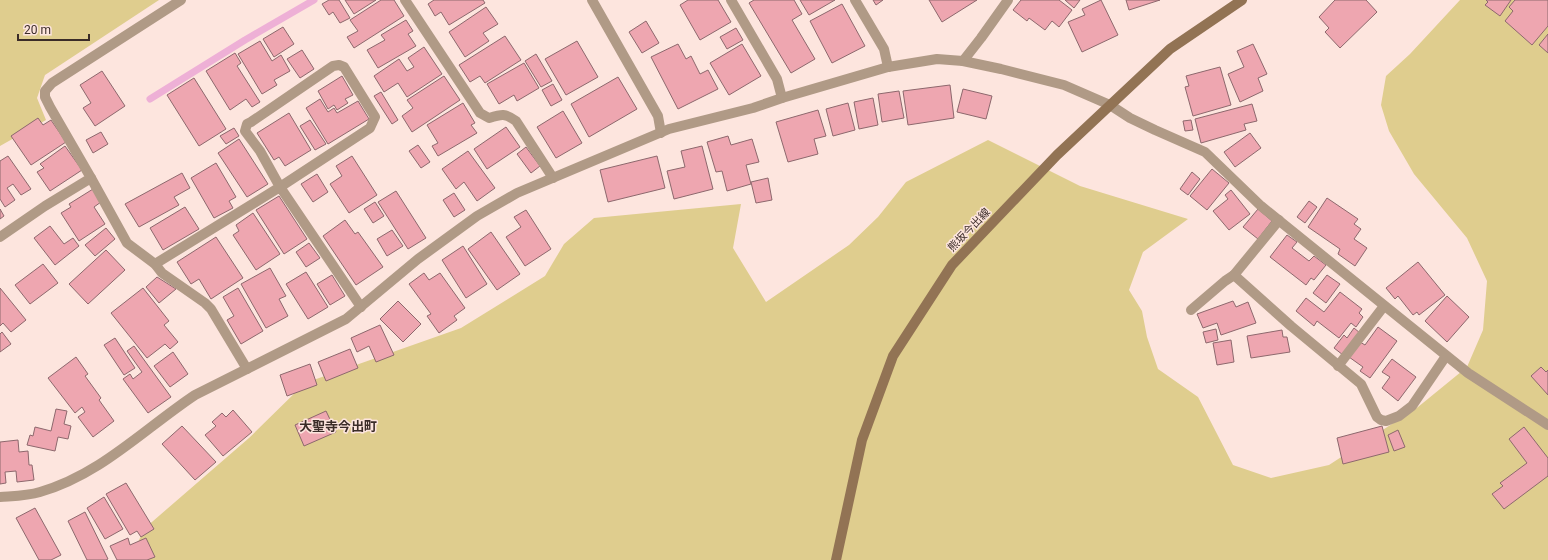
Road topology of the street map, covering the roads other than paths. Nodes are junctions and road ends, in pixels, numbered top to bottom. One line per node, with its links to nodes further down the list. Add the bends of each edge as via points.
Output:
1 (182, 0): 13 (street, via 52,83 45,91 50,107)
2 (404, 0): 14 (street, via 480,113 489,118 507,115 516,121)
3 (592, 0): 12 (street, via 658,116)
4 (731, 0): 10 (street, via 777,79)
5 (855, 0): 9 (street, via 884,49)
6 (1008, 0): 8 (street)
7 (1242, 0): 11 (main road, 熊坂今出線, via 1170,49)
8 (963, 61): 9 (street, via 937,59); 11 (street, via 1064,85)
9 (888, 67): 10 (street)
10 (782, 98): 12 (street)
11 (1110, 105): 16 (street, via 1130,118 1205,152); 28 (main road, 熊坂今出線, via 1057,155 952,265 893,356 862,440)
12 (661, 133): 14 (street)
13 (91, 178): 17 (street); 18 (street, via 127,243)
14 (553, 178): 21 (street, via 517,193 477,216 418,258)
15 (280, 187): 15 (street, via 260,151 245,131 247,124 333,66 344,67 375,117 374,123); 18 (street); 21 (street)
16 (1279, 220): 19 (street); 20 (street)
17 (0, 238)
18 (155, 264): 25 (street, via 162,273 211,308)
19 (1234, 275): 22 (street); 24 (street)
20 (1384, 306): 23 (street); 24 (street)
21 (361, 307): 25 (street, via 346,319)
22 (1191, 310)
23 (1446, 356): 24 (street, via 1412,406 1399,416 1386,421 1377,417 1361,384); 26 (street)
24 (1338, 366)
25 (247, 370): 27 (street, via 179,405 123,449 90,470 52,488)
26 (1548, 425)
27 (0, 497)
28 (836, 560)

